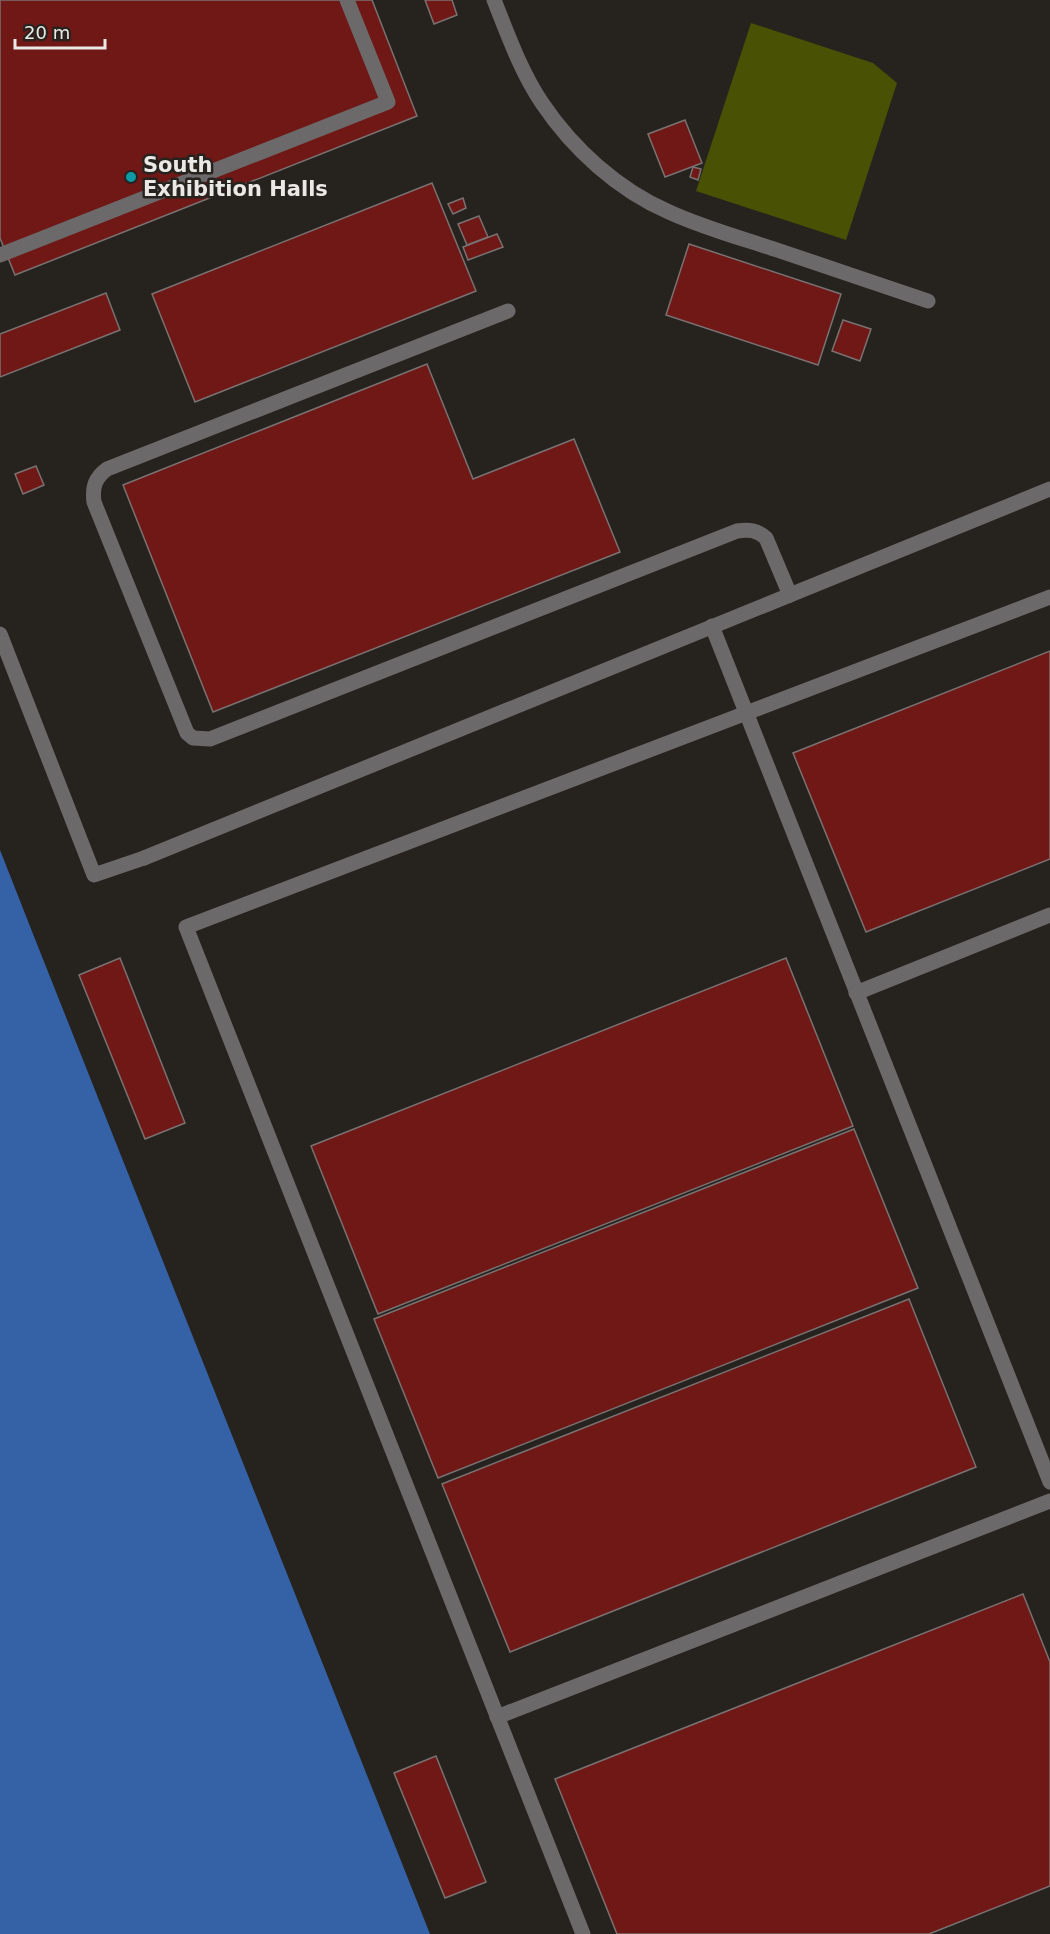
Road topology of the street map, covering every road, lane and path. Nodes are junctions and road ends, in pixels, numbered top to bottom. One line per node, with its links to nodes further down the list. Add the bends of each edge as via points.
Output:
1 (347, 0): 3 (street, via 388,102)
2 (494, 0): 4 (street, via 517,58 541,102 577,146 645,200 692,222)
3 (0, 255)
4 (928, 301)
5 (508, 311): 7 (street, via 100,475 92,492 94,502 187,733 193,738 210,739 737,531 753,530 766,538)
6 (1050, 489): 7 (street)
7 (790, 595): 9 (street)
8 (1050, 597): 11 (street)
9 (712, 626): 10 (street, via 94,875); 11 (street)
10 (0, 634)
11 (746, 713): 13 (street); 16 (street, via 186,927)
12 (1050, 915): 13 (street)
13 (856, 993): 14 (street)
14 (1050, 1482)
15 (1050, 1501): 16 (street)
16 (497, 1717): 17 (street)
17 (583, 1934)

